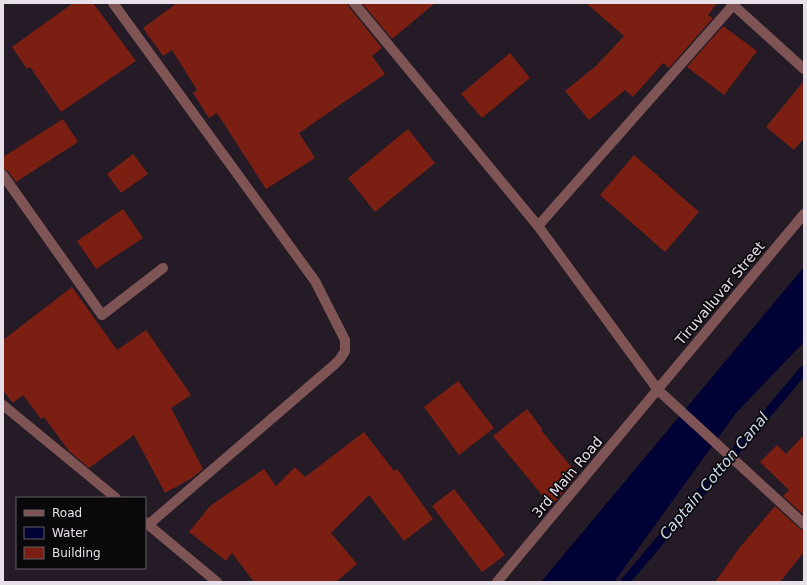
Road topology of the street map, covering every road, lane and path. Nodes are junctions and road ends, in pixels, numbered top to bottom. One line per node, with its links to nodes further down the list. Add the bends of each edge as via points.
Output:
1 (112, 3): 12 (street, via 315,280 345,340 345,351 334,365)
2 (354, 3): 7 (street)
3 (733, 4): 4 (street); 7 (street)
4 (804, 69)
5 (3, 175): 8 (street, via 102,315)
6 (804, 214): 9 (street, Tiruvalluvar Street)
7 (538, 226): 9 (street)
8 (164, 268)
9 (658, 390): 13 (street); 15 (street, 3rd Main Road)
10 (3, 405): 11 (street)
11 (115, 497)
12 (146, 523): 14 (street)
13 (804, 524)
14 (217, 582)
15 (497, 582)

